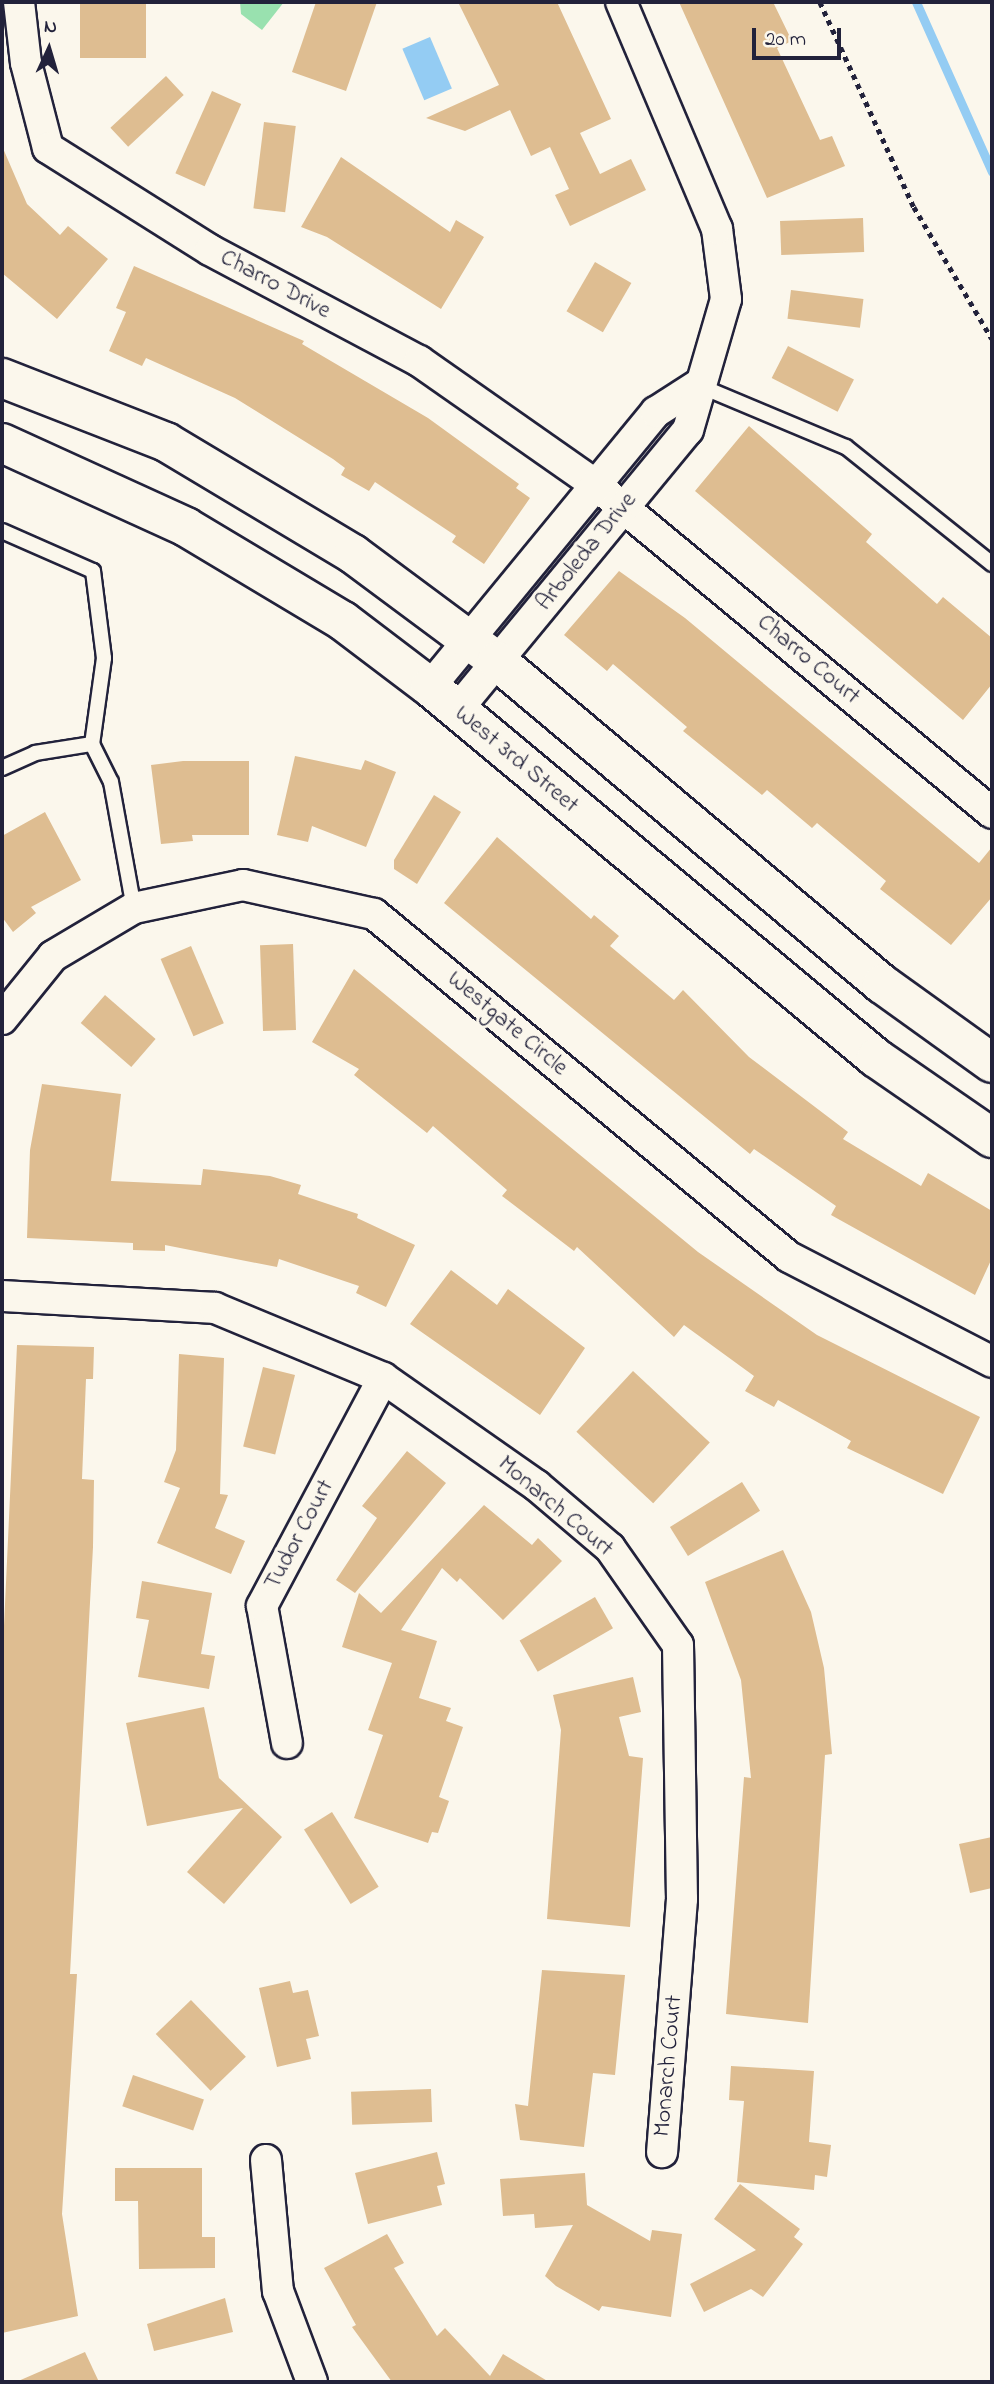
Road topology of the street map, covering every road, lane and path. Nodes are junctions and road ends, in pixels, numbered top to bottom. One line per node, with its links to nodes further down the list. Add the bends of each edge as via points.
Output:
1 (19, 2): 8 (street, Charro Drive, via 26,63 48,148 210,250 419,361)
2 (621, 2): 6 (street, Arboleda Drive, via 717,229 726,299)
3 (820, 2): 4 (path, via 914,206)
4 (992, 339)
5 (2, 378): 12 (main road, via 166,442 331,539)
6 (698, 385): 8 (street, Arboleda Drive, via 656,412); 9 (street, Arboleda Drive, via 688,430); 11 (lane, via 846,447)
7 (2, 443): 13 (main road, West 3rd Street, via 118,492 248,560 343,621)
8 (596, 485): 9 (street, Charro Drive); 12 (street, Arboleda Drive)
9 (624, 508): 12 (street, Arboleda Drive); 16 (street, Charro Court)
10 (2, 531): 14 (lane, via 93,571 104,658)
11 (992, 564)
12 (483, 650): 13 (street, Arboleda Drive); 19 (main road, via 838,949)
13 (443, 698): 20 (main road, West 3rd Street, via 876,1058)
14 (92, 744): 15 (lane, via 35,753); 17 (lane, via 111,782)
15 (2, 768)
16 (992, 813)
17 (134, 908): 18 (street, Westgate Circle, via 53,956); 22 (street, Westgate Circle, via 243,885 374,914 789,1257)
18 (2, 1019)
19 (992, 1063)
20 (992, 1138)
21 (2, 1296): 23 (street, Monarch Court, via 215,1308)
22 (992, 1363)
23 (383, 1378): 24 (street, Tudor Court, via 262,1606); 25 (street, Monarch Court, via 536,1485 610,1548 678,1645 682,1899)
24 (287, 1743)
25 (662, 2152)
26 (266, 2160): 27 (street, via 278,2291)
27 (312, 2382)

